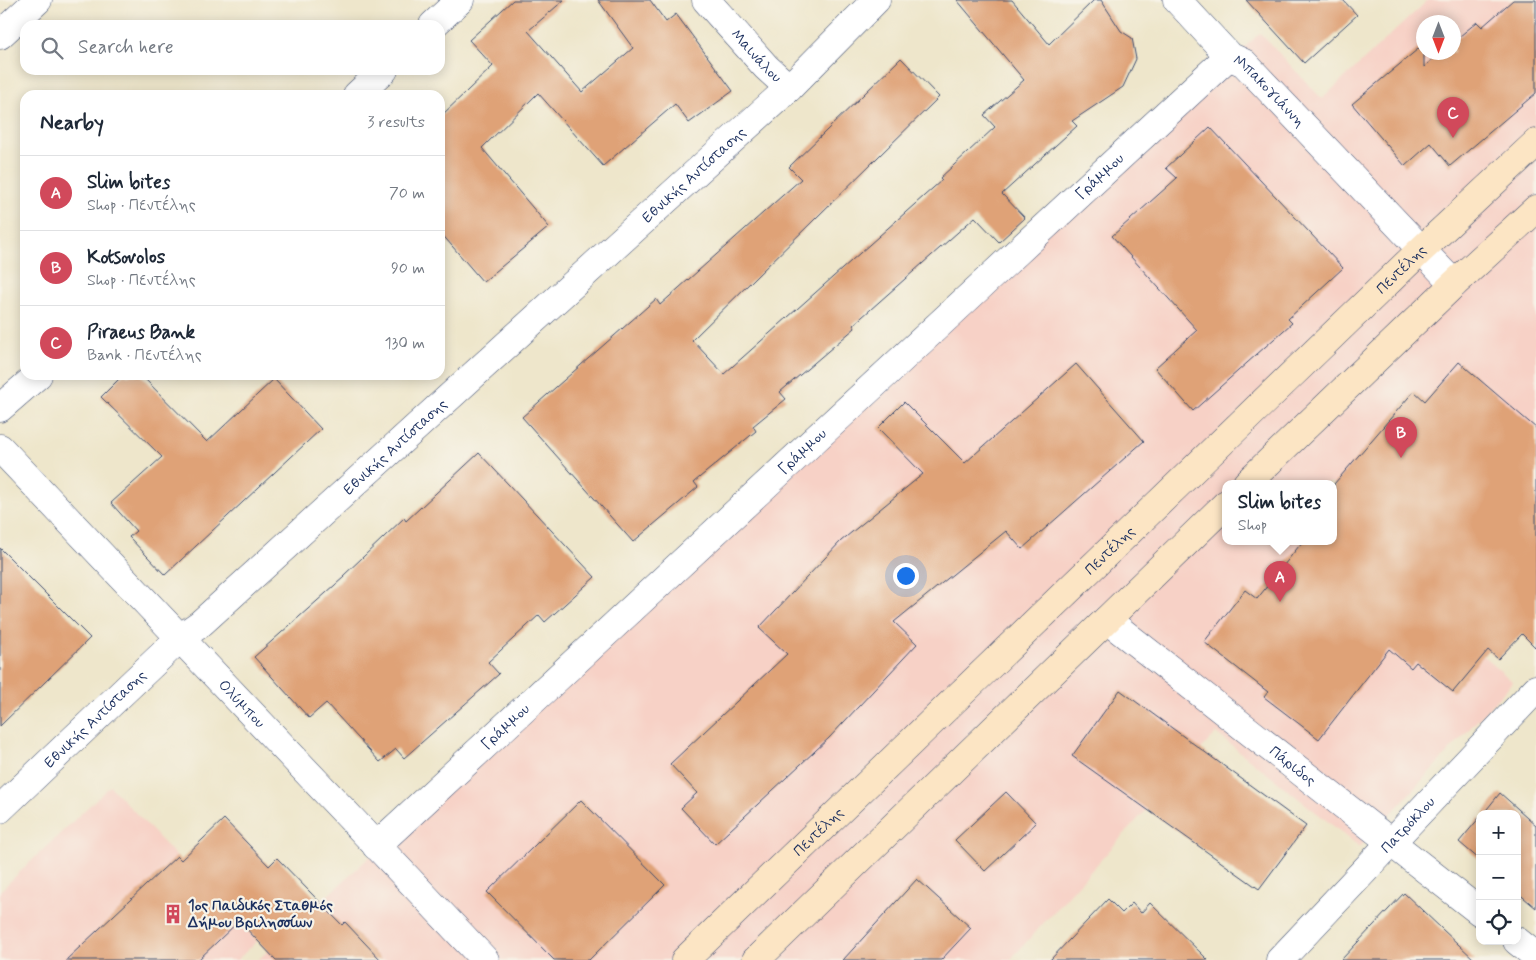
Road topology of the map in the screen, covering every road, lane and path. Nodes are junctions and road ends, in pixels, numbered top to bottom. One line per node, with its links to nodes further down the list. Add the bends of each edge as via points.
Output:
1 (38, 0): 7 (street)
2 (460, 0): 6 (street)
3 (706, 0): 10 (street, Μαινάλου)
4 (876, 0): 10 (street, Εθνικής Αντίστασης)
5 (1177, 0): 8 (street, Μπακογιάννη)
6 (438, 20)
7 (0, 35)
8 (1229, 56): 14 (street, Μπακογιάννη, via 1244,63); 26 (street, Γράμμου)
9 (379, 75): 11 (street)
10 (789, 88): 22 (street, Εθνικής Αντίστασης, via 200,624)
11 (362, 90)
12 (1536, 143): 14 (main road, Πεντέλης)
13 (1536, 209): 15 (main road)
14 (1416, 254): 15 (street, Μπακογιάννη); 31 (main road, Πεντέλης)
15 (1454, 284): 19 (main road)
16 (32, 380): 17 (street)
17 (0, 408)
18 (0, 448): 22 (street, Ολύμπου)
19 (1251, 480)
20 (1222, 508): 21 (main road)
21 (1107, 620): 25 (street, Πάριδος); 32 (main road)
22 (180, 638): 24 (street, Εθνικής Αντίστασης); 26 (street, Ολύμπου)
23 (1536, 688): 25 (street, Πατρόκλου)
24 (0, 809)
25 (1391, 844): 27 (street, Πάριδος); 33 (street, Πατρόκλου)
26 (376, 846): 30 (street, Ολύμπου)
27 (1476, 909)
28 (1521, 944): 29 (street)
29 (1536, 956)
30 (485, 960)
31 (685, 960)
32 (756, 960)
33 (1280, 960)

